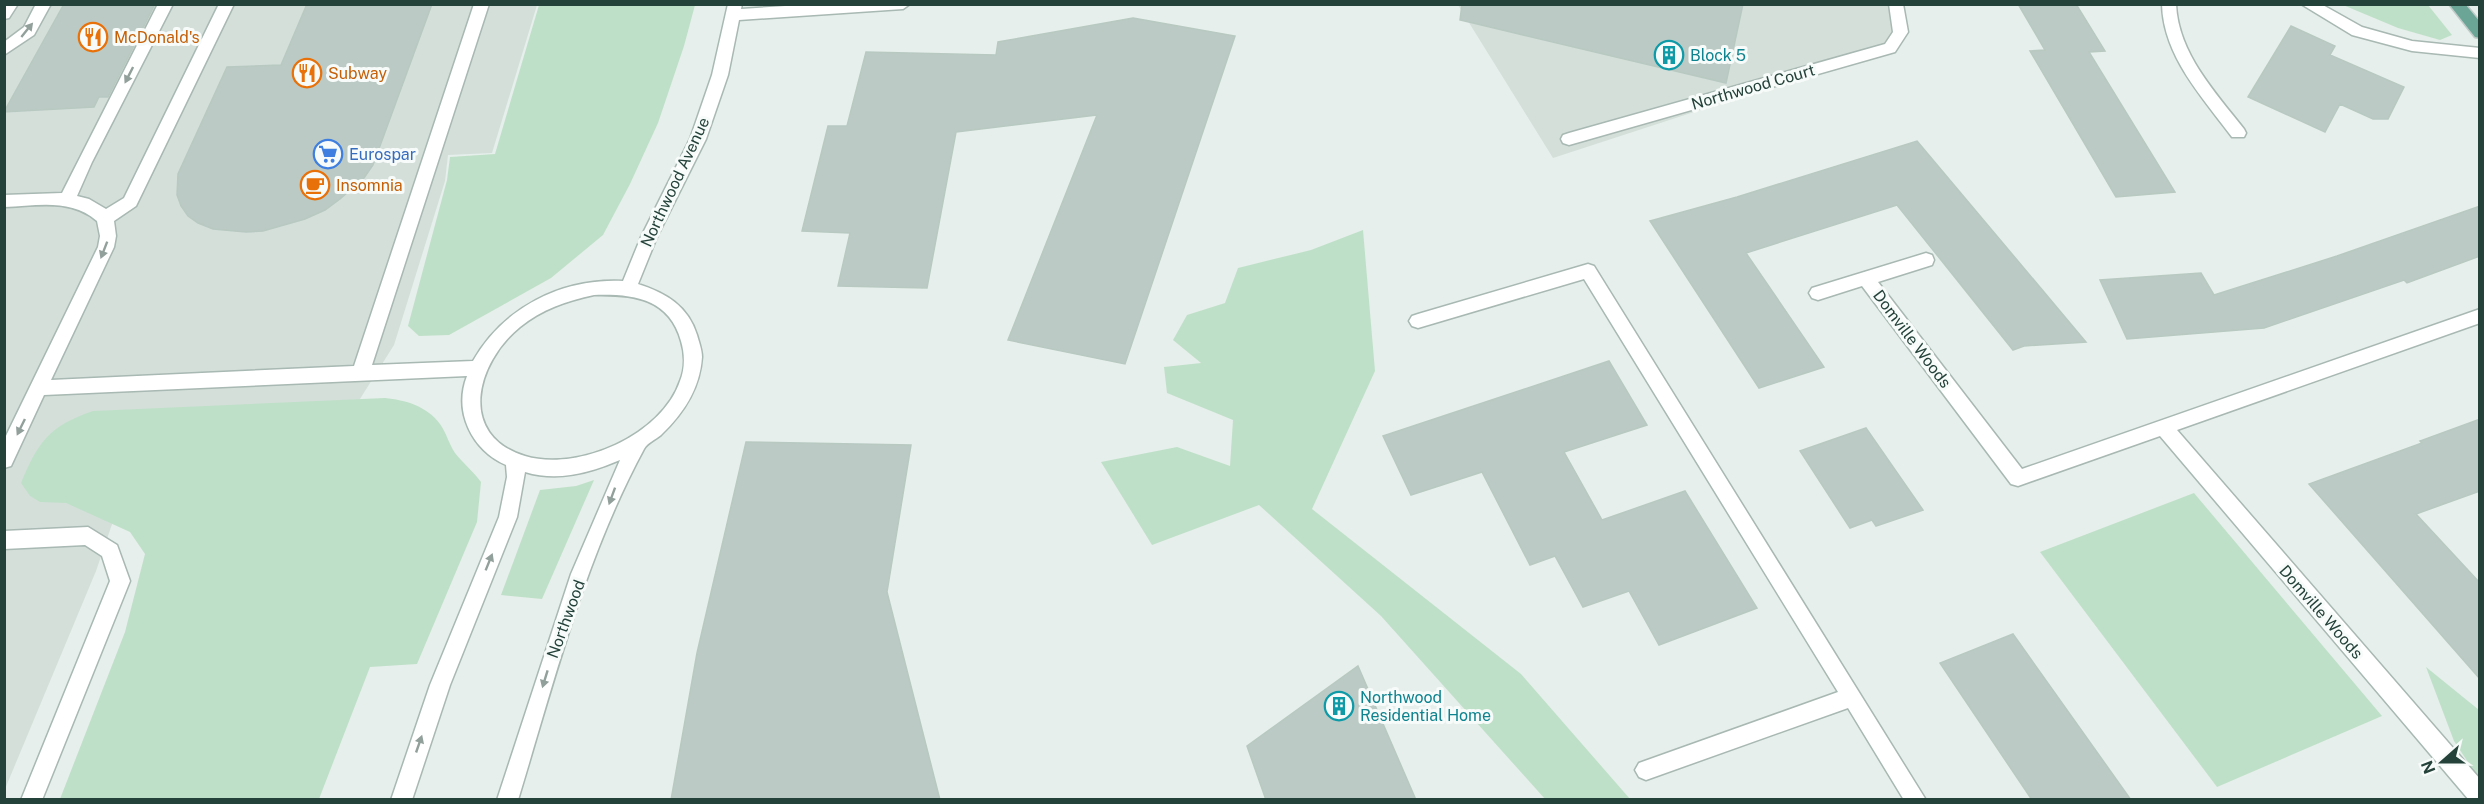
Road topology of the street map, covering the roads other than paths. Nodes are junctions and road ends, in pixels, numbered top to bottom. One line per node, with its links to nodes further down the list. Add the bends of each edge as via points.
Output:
1 (11, 4): 12 (street)
2 (44, 4): 14 (street, one-way to 2, via 29,31)
3 (166, 4): 18 (street, one-way to 18)
4 (227, 4): 20 (street, via 135,194 130,202)
5 (482, 4): 28 (street)
6 (903, 4): 11 (street)
7 (1896, 4): 17 (street, Northwood Court, via 1901,32 1890,48)
8 (2169, 4): 16 (street, via 2174,37)
9 (2308, 4): 15 (street, via 2357,31 2412,46)
10 (2456, 4): 13 (main road)
11 (734, 10): 23 (street, Northwood Avenue, via 720,75 698,139)
12 (4, 14)
13 (2480, 33)
14 (4, 50)
15 (2480, 53)
16 (2238, 133)
17 (1569, 139)
18 (68, 198): 19 (street); 20 (street, via 84,202)
19 (4, 201)
20 (105, 218): 29 (street, one-way to 29, via 106,247)
21 (1926, 260): 22 (street)
22 (1866, 279): 24 (street); 30 (street, Domville Woods, via 2018,478)
23 (628, 288): 27 (street, via 594,288 558,297 524,314 496,339); 31 (street, via 656,297 678,314 691,336 694,363 684,392 666,420)
24 (1818, 293)
25 (2480, 316): 30 (street, Domville Woods)
26 (1418, 321): 35 (street, via 1588,272)
27 (477, 368): 28 (street); 33 (street, via 471,396 474,424 489,446)
28 (360, 374): 29 (street)
29 (40, 388): 32 (street, one-way to 32)
30 (2163, 427): 37 (street, Domville Woods)
31 (637, 444): 33 (street, via 607,459 575,467 543,468); 40 (street, Northwood, one-way to 40, via 617,483 561,625)
32 (4, 460)
33 (515, 462): 39 (street, one-way to 33, via 440,684 508,517)
34 (4, 540): 38 (street, via 88,536 110,551 120,581)
35 (1852, 697): 36 (street); 41 (street)
36 (1647, 771)
37 (2480, 796)
38 (31, 800)
39 (400, 800)
40 (507, 800)
41 (1916, 800)

